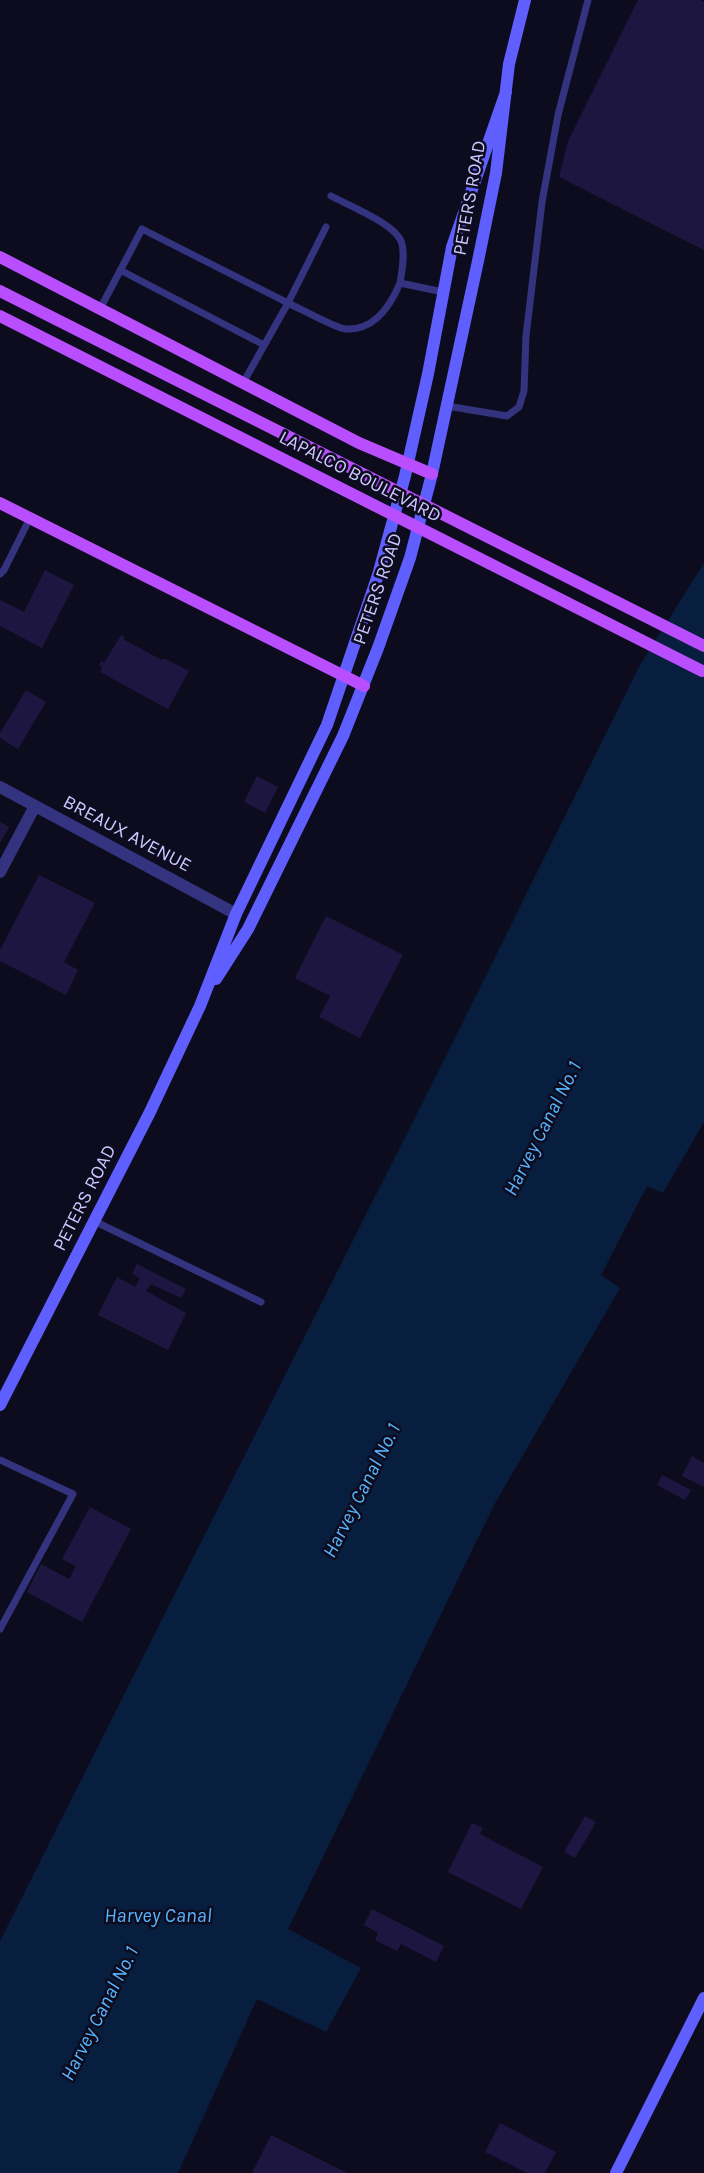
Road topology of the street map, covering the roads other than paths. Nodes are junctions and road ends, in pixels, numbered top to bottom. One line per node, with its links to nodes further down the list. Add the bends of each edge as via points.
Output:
1 (525, 0): 3 (main road, PETERS ROAD, via 509,64)
2 (588, 0): 16 (lane, via 558,115 542,202 520,407 507,416)
3 (506, 92): 10 (main road, PETERS ROAD, via 452,247); 16 (main road, PETERS ROAD, via 496,173)
4 (331, 196): 8 (lane, via 397,234 402,243)
5 (326, 227): 11 (lane)
6 (0, 256): 12 (main road)
7 (120, 270): 11 (lane, via 142,229); 12 (lane); 14 (lane)
8 (400, 283): 10 (lane); 11 (lane, via 384,312 375,322 365,326 344,329)
9 (0, 291): 22 (main road, LAPALCO BOULEVARD, bridge)
10 (443, 292): 17 (main road, PETERS ROAD)
11 (288, 303): 14 (lane)
12 (100, 309): 15 (main road)
13 (0, 316): 23 (main road, LAPALCO BOULEVARD, bridge)
14 (264, 345): 15 (lane)
15 (244, 383): 17 (main road)
16 (447, 406): 18 (main road, PETERS ROAD)
17 (408, 465): 18 (main road); 24 (main road, PETERS ROAD, via 378,575)
18 (432, 474): 25 (main road, PETERS ROAD, via 410,558)
19 (0, 503): 20 (main road)
20 (30, 518): 21 (lane); 24 (main road)
21 (0, 574)
22 (704, 646)
23 (704, 672)
24 (344, 676): 25 (main road); 29 (main road, PETERS ROAD, via 327,725)
25 (364, 686): 30 (main road, PETERS ROAD, via 343,736 248,929)
26 (0, 787): 27 (street, BREAUX AVENUE)
27 (35, 806): 28 (street); 29 (street, BREAUX AVENUE)
28 (0, 872)
29 (236, 914): 30 (main road, PETERS ROAD)
30 (200, 1006): 31 (main road, PETERS ROAD)
31 (94, 1221): 32 (lane); 33 (main road, PETERS ROAD)
32 (261, 1302)
33 (0, 1405)
34 (0, 1460): 35 (lane, via 72,1494)
35 (0, 1628)
36 (704, 1998): 37 (main road)
37 (616, 2173)

